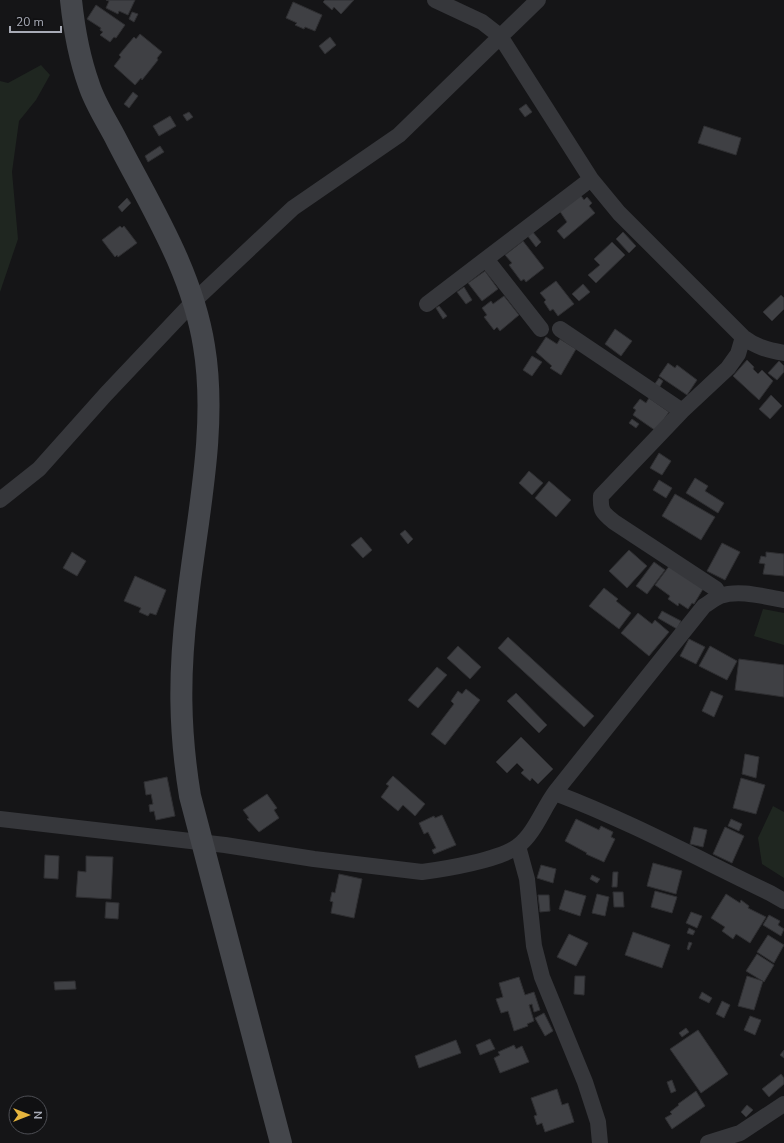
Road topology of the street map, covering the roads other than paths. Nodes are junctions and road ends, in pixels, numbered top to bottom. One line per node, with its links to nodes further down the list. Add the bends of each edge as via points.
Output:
1 (71, 0): 7 (street, via 75,38 89,87 154,209)
2 (435, 0): 4 (street, via 482,22)
3 (538, 0): 4 (street)
4 (500, 36): 5 (street); 7 (street, via 399,135 293,208)
5 (591, 179): 6 (street); 11 (street, via 619,213)
6 (486, 258): 8 (street); 9 (street)
7 (194, 301): 14 (street, via 39,469); 19 (street, via 204,346 208,383 208,430 187,606 180,706 190,796)
8 (427, 304)
9 (541, 329)
10 (560, 329): 13 (street)
11 (743, 337): 12 (street, via 754,345); 13 (street, via 738,354 728,368)
12 (784, 353)
13 (682, 411): 15 (street, via 601,496 600,506 604,514 614,522 716,589)
14 (0, 500)
15 (720, 596): 16 (street, via 748,594); 17 (street, via 704,606)
16 (784, 600)
17 (555, 793): 20 (street); 21 (street, via 639,830)
18 (0, 818): 19 (street)
19 (202, 842): 20 (street, via 422,872 440,870 501,854); 23 (street)
20 (518, 846): 24 (street, via 527,879 534,946 542,977 585,1082 598,1122)
21 (784, 901)
22 (784, 1104): 25 (street, via 740,1133)
23 (281, 1143)
24 (600, 1143)
25 (708, 1143)

